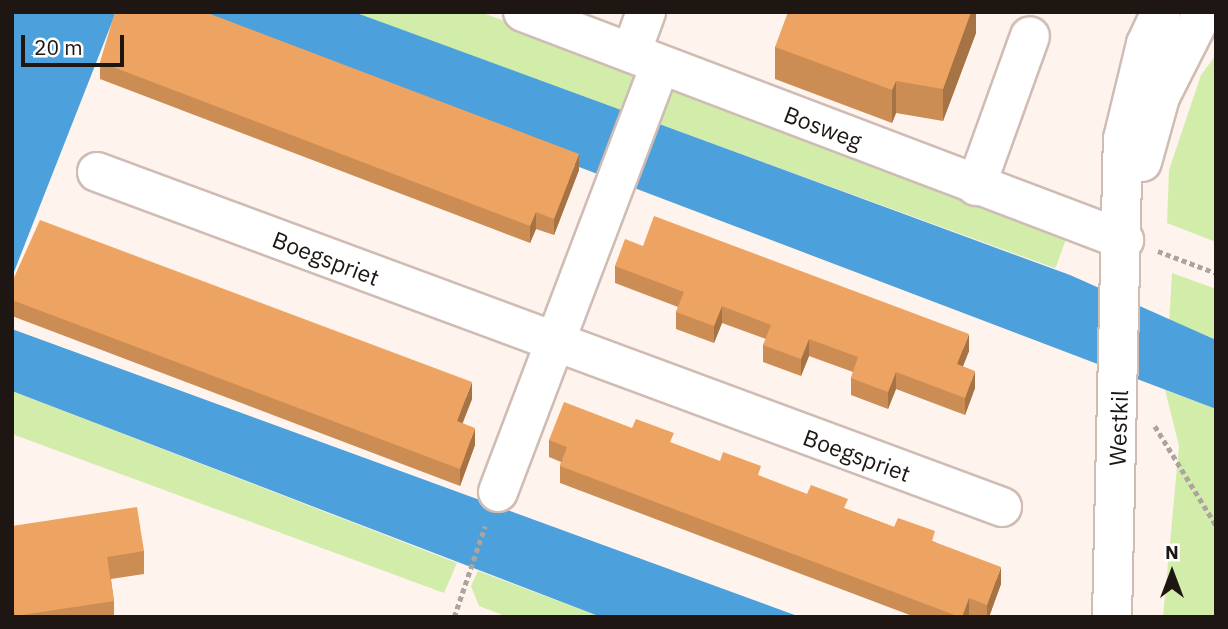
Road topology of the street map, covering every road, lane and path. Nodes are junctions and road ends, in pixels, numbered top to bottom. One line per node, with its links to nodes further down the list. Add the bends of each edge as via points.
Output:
1 (523, 12): 6 (street, Bosweg)
2 (646, 12): 6 (street)
3 (1161, 12): 9 (street, Westkil, via 1146,44 1123,139)
4 (1203, 12): 9 (street, Westkil, via 1160,97)
5 (1030, 36): 8 (street)
6 (645, 59): 8 (street, Bosweg); 11 (street, via 642,113)
7 (97, 172): 11 (street, Boegspriet)
8 (976, 186): 9 (street, Bosweg)
9 (1133, 255): 10 (path); 12 (street, Westkil)
10 (1216, 273)
11 (554, 344): 13 (street); 14 (street, Boegspriet)
12 (1133, 405): 15 (path); 17 (street, Westkil)
13 (498, 492): 16 (path)
14 (1002, 507)
15 (1216, 525)
16 (454, 617)
17 (1112, 617)

